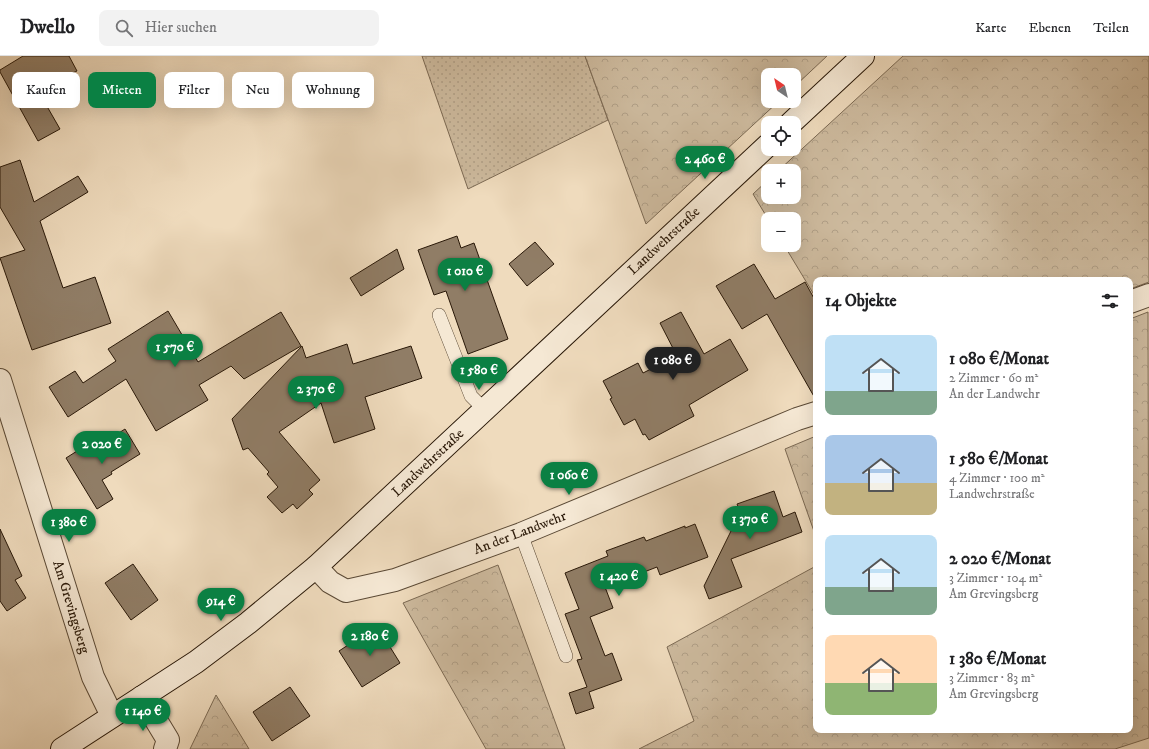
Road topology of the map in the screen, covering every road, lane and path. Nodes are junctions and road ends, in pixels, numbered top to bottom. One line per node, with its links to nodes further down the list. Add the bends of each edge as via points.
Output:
1 (863, 56): 2 (street)
2 (799, 116)
3 (761, 152): 8 (street, Landwehrstraße)
4 (1149, 295): 5 (street)
5 (1133, 301)
6 (439, 315): 8 (lane, via 471,396)
7 (0, 380): 14 (street, Am Grevingsberg, via 93,677)
8 (484, 410): 11 (street, Landwehrstraße)
9 (813, 414): 10 (street, An der Landwehr)
10 (521, 534): 11 (street, An der Landwehr, via 395,580 346,591 330,582); 12 (lane)
11 (316, 567): 13 (street, Landwehrstraße, via 196,662)
12 (566, 656)
13 (142, 697): 14 (street, Landwehrstraße); 16 (street, via 168,740)
14 (112, 716): 15 (street, Landwehrstraße)
15 (62, 749)
16 (165, 749)

